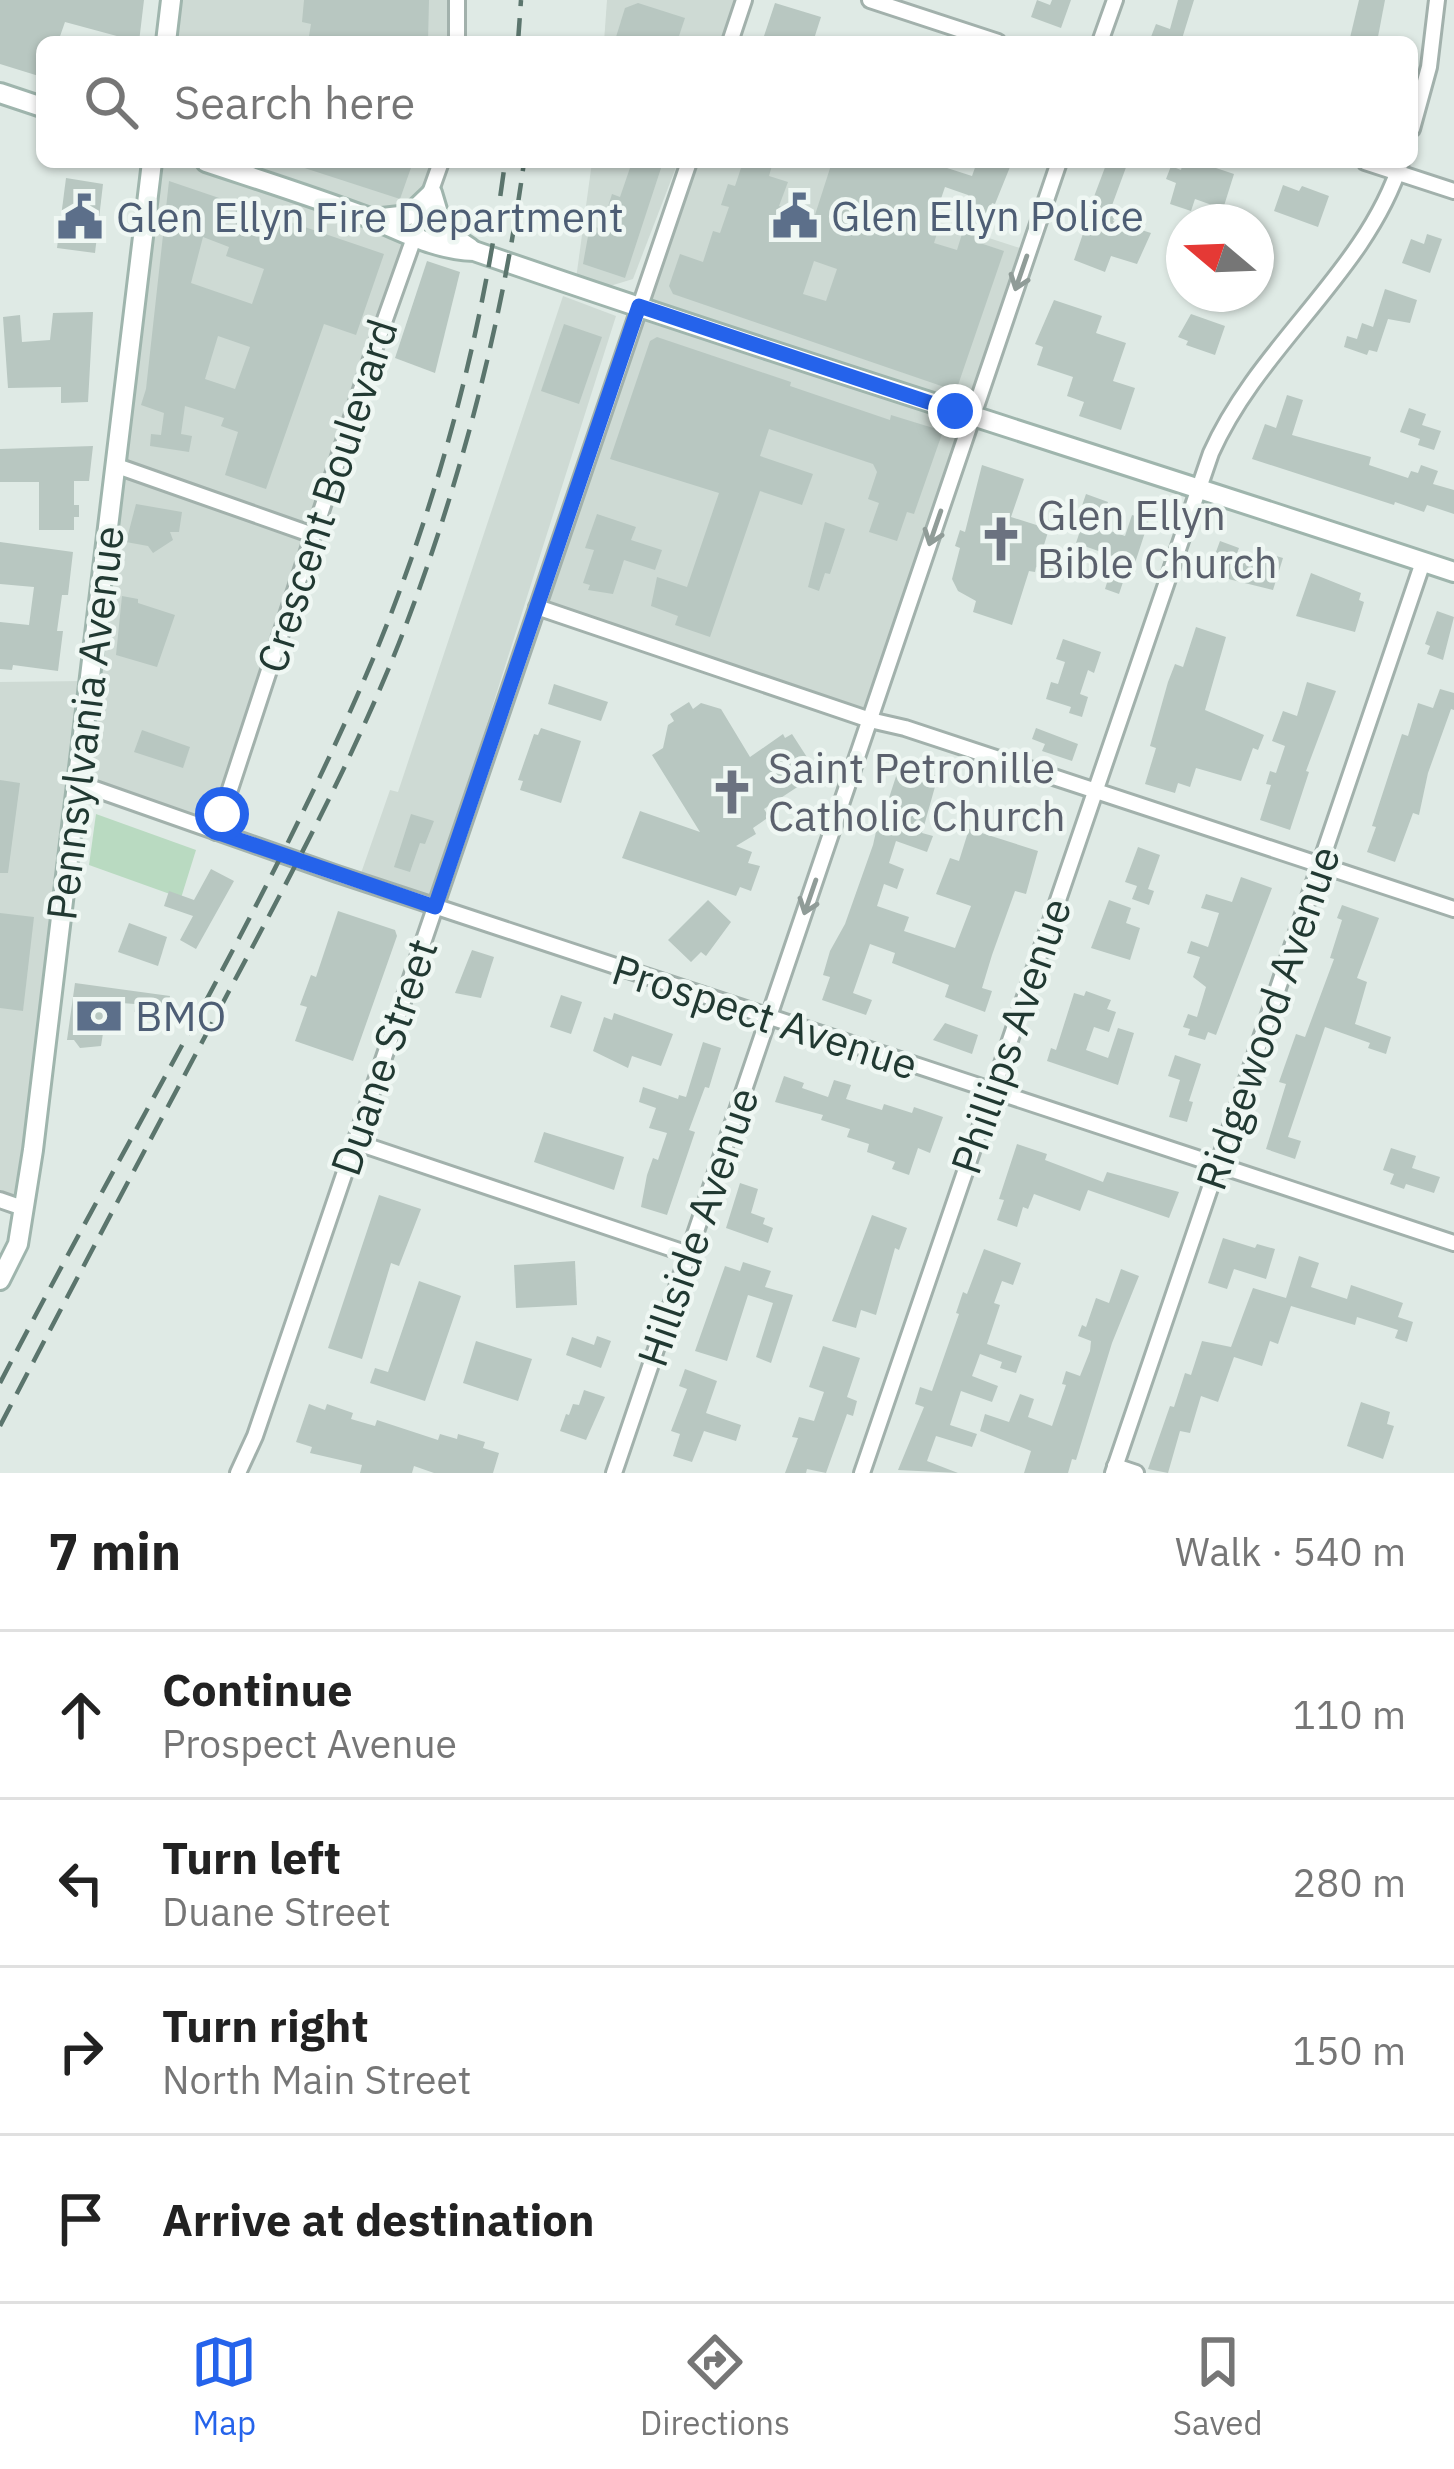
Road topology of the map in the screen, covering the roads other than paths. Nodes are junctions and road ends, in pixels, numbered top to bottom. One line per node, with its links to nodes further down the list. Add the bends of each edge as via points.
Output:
1 (171, 0): 9 (street)
2 (457, 0): 10 (street)
3 (744, 0): 11 (street)
4 (870, 0): 8 (street)
5 (930, 0): 8 (street)
6 (1114, 0): 13 (street)
7 (1436, 0): 16 (street)
8 (924, 18): 12 (street)
9 (167, 36)
10 (457, 36)
11 (732, 36)
12 (980, 36)
13 (1102, 36)
14 (0, 93): 15 (street)
15 (36, 105)
16 (1418, 106)
17 (151, 168): 31 (street, Pennsylvania Avenue)
18 (224, 168): 26 (street)
19 (439, 168): 25 (street, Crescent Boulevard)
20 (687, 168): 29 (street, Duane Street)
21 (1057, 168): 30 (street, Hillside Avenue, one-way to 30)
22 (1399, 168): 32 (street, Phillips Avenue, via 1347,261 1244,390)
23 (1402, 168): 24 (street)
24 (1454, 191)
25 (432, 193): 26 (street, via 409,215); 27 (street, Crescent Boulevard); 28 (street, via 443,230)
26 (373, 219): 27 (street)
27 (417, 239): 28 (street); 33 (street, Crescent Boulevard)
28 (474, 251): 29 (street)
29 (639, 306): 30 (street); 36 (street, Duane Street)
30 (972, 417): 32 (street); 37 (street, Hillside Avenue, one-way to 37)
31 (117, 466): 33 (street); 38 (street, Pennsylvania Avenue)
32 (1198, 488): 34 (street); 39 (street, Phillips Avenue)
33 (313, 535): 40 (street, Crescent Boulevard)
34 (1423, 562): 35 (street); 41 (street, Ridgewood Avenue)
35 (1454, 572)
36 (537, 607): 37 (street); 42 (street, Duane Street)
37 (869, 720): 39 (street); 44 (street, Hillside Avenue, one-way to 44)
38 (78, 783): 40 (street, Prospect Avenue); 49 (street, Pennsylvania Avenue)
39 (1095, 790): 41 (street); 45 (street, Phillips Avenue)
40 (216, 832): 42 (street, Prospect Avenue)
41 (1320, 865): 43 (street); 47 (street, Ridgewood Avenue)
42 (435, 907): 44 (street, Prospect Avenue); 46 (street, Duane Street)
43 (1454, 909)
44 (768, 1018): 45 (street, Prospect Avenue); 51 (street, Hillside Avenue)
45 (992, 1092): 47 (street, Prospect Avenue); 56 (street, Phillips Avenue)
46 (356, 1142): 51 (street); 54 (street, Duane Street)
47 (1217, 1166): 50 (street, Prospect Avenue); 53 (street, Ridgewood Avenue)
48 (0, 1200): 49 (street)
49 (23, 1208): 52 (street, Pennsylvania Avenue, via 18,1244)
50 (1454, 1243)
51 (688, 1254): 55 (street, Hillside Avenue)
52 (0, 1280)
53 (1114, 1469): 57 (street)
54 (238, 1473)
55 (614, 1473)
56 (862, 1473)
57 (1136, 1473)

